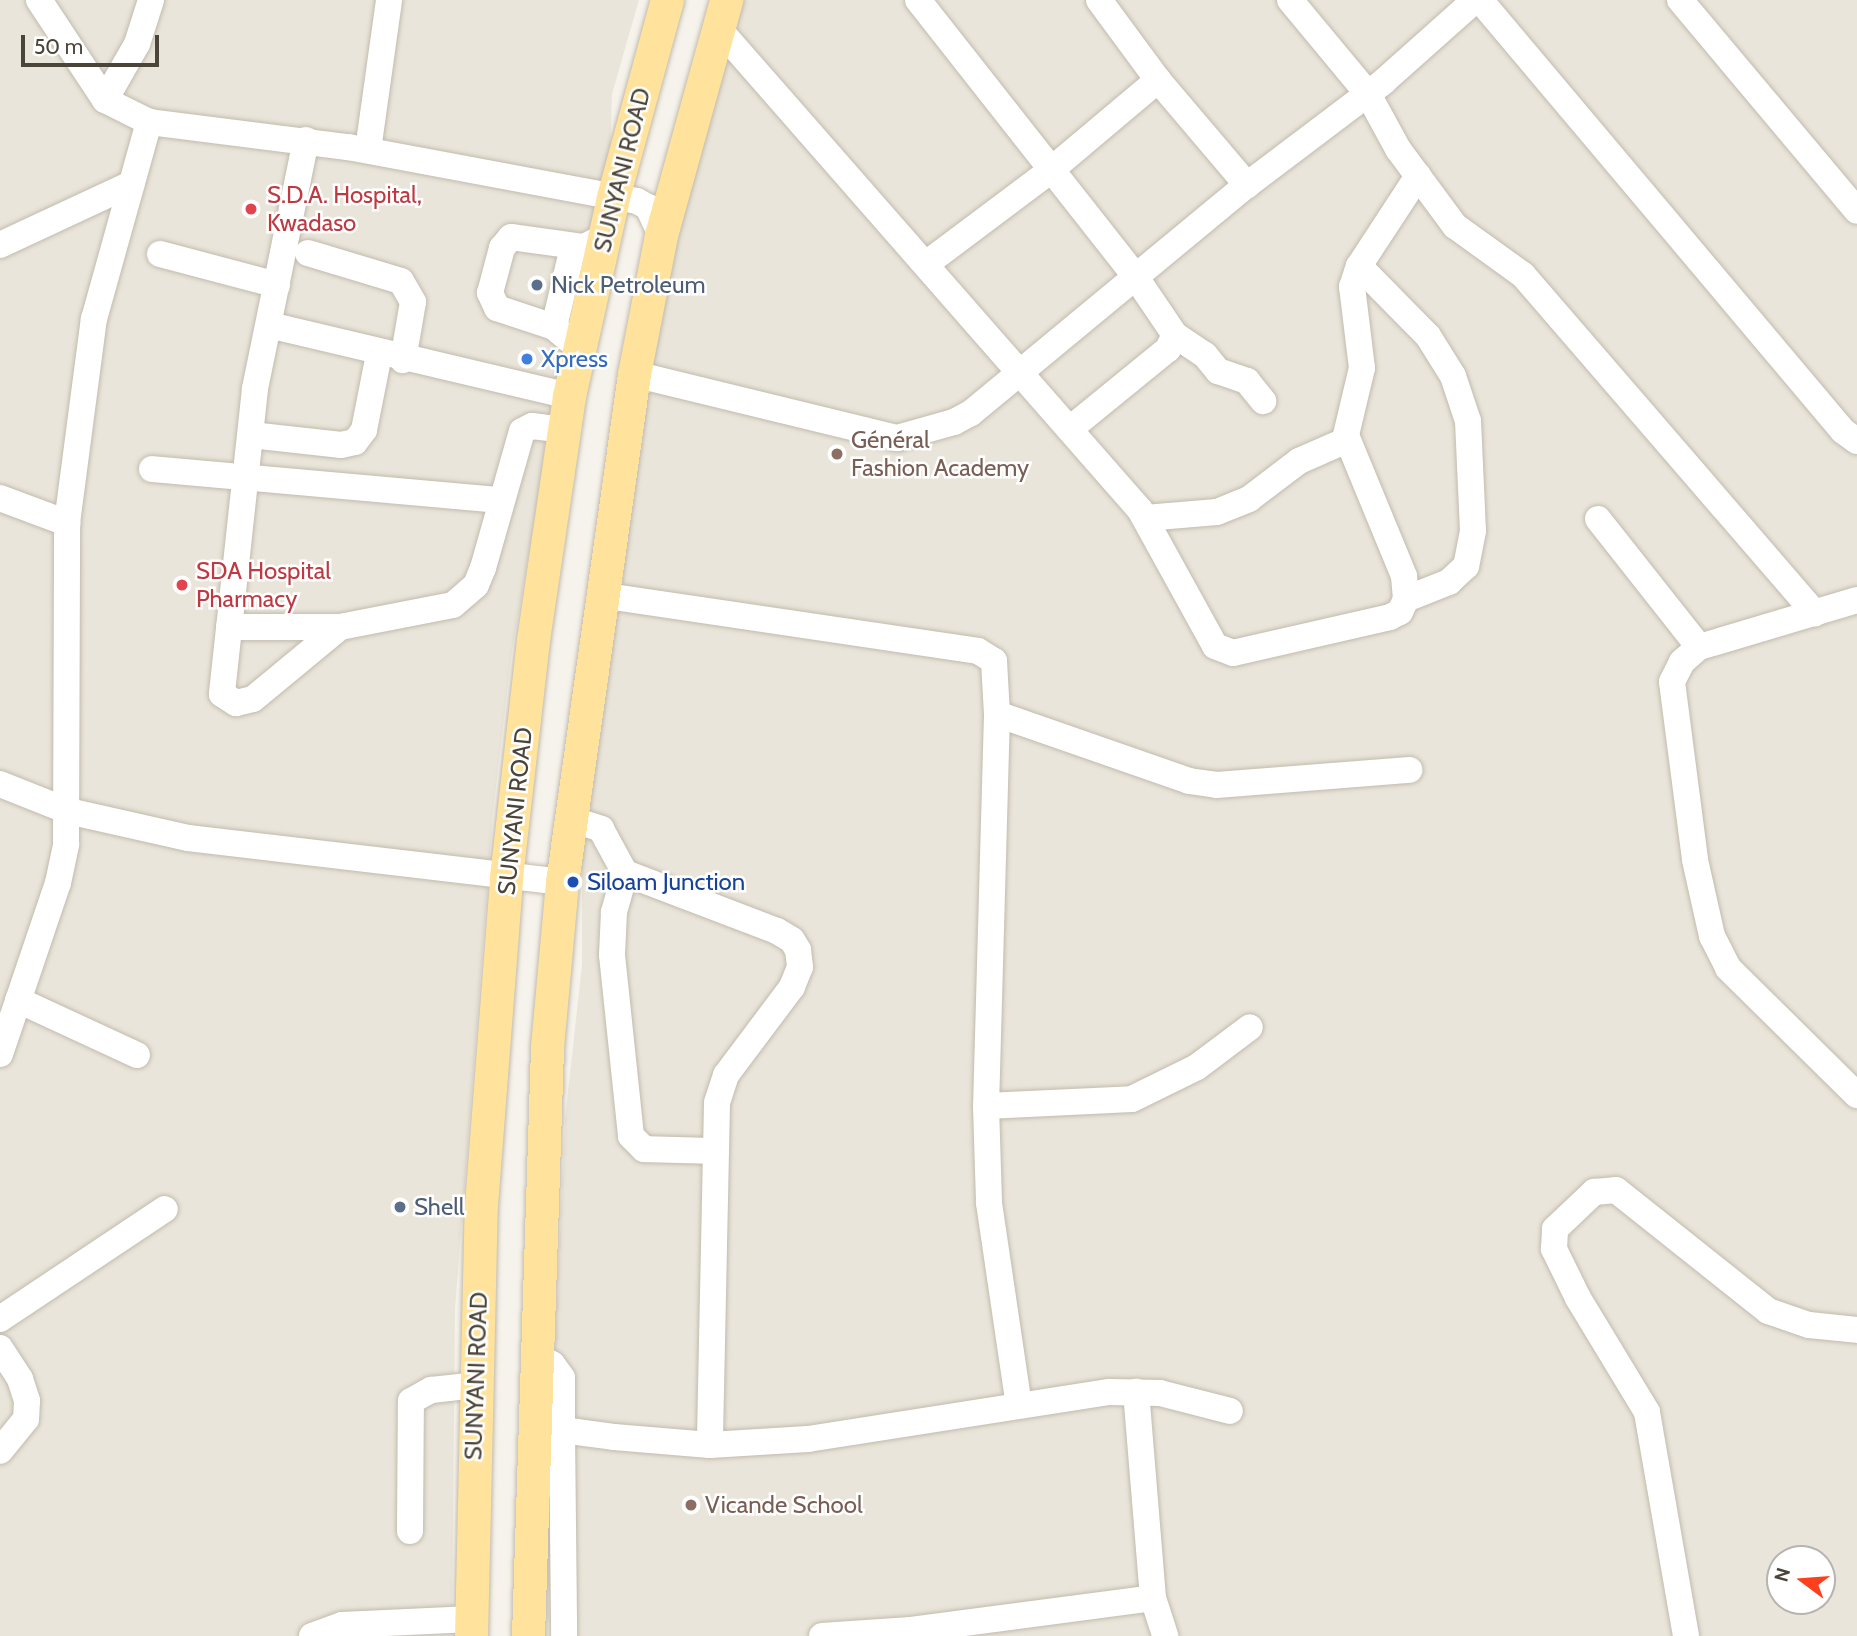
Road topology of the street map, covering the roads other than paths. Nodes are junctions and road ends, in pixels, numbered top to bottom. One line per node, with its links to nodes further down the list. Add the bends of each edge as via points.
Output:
1 (40, 0): 14 (street)
2 (151, 0): 14 (street, via 137,44)
3 (389, 0): 17 (street)
4 (667, 0): 22 (main road, SUNYANI ROAD)
5 (918, 0): 18 (street)
6 (1099, 0): 12 (street)
7 (1290, 0): 13 (street)
8 (1475, 0): 13 (street)
9 (1480, 0): 46 (street, via 1843,431)
10 (1680, 0): 23 (street)
11 (722, 14): 24 (main road); 29 (street)
12 (1158, 80): 18 (street); 21 (street)
13 (1368, 94): 19 (street); 21 (street)
14 (104, 100): 15 (street)
15 (149, 122): 16 (street); 20 (street)
16 (306, 140): 17 (street); 32 (street)
17 (368, 150): 22 (street)
18 (1051, 170): 29 (street); 31 (street)
19 (1418, 176): 30 (street); 57 (street, via 1455,226 1523,275)
20 (131, 184): 26 (street); 53 (street, via 94,319)
21 (1247, 185): 31 (street)
22 (613, 197): 24 (street, via 648,207); 25 (main road, SUNYANI ROAD)
23 (1857, 211)
24 (661, 234): 39 (main road)
25 (589, 242): 34 (street); 34 (street, via 511,237 502,248 490,293 492,302 504,311); 36 (main road, SUNYANI ROAD)
26 (0, 245)
27 (308, 253): 37 (street, via 401,281 413,302)
28 (160, 254): 32 (street)
29 (926, 264): 38 (street)
30 (1359, 266): 45 (street, via 1352,287 1362,368); 55 (street, via 1428,336 1453,376 1468,421 1473,531 1466,566 1449,582)
31 (1135, 276): 35 (street); 38 (street)
32 (277, 285): 33 (street)
33 (269, 325): 37 (street); 44 (street)
34 (554, 327): 36 (street)
35 (1175, 335): 41 (street, via 1205,355 1218,372 1247,381); 42 (street, via 1168,349)
36 (580, 349): 40 (main road, SUNYANI ROAD)
37 (391, 357): 40 (street); 44 (street, via 364,430 355,442 341,445)
38 (1021, 371): 39 (street, via 954,422 897,438); 42 (street)
39 (634, 374): 54 (main road)
40 (569, 396): 43 (main road, SUNYANI ROAD)
41 (1263, 401)
42 (1070, 429): 51 (street)
43 (564, 430): 50 (street, via 532,426 522,431); 67 (main road, SUNYANI ROAD, via 533,640)
44 (251, 435): 48 (street)
45 (1347, 440): 51 (street, via 1298,461 1249,499 1217,512); 55 (street, via 1404,576)
46 (1857, 441)
47 (152, 469): 48 (street)
48 (249, 478): 50 (street); 58 (street)
49 (0, 498): 53 (street)
50 (499, 500): 59 (street, via 483,568 465,598 453,605)
51 (1145, 518): 55 (street, via 1214,646 1233,653 1390,617 1400,612)
52 (1598, 519): 60 (street)
53 (67, 523): 64 (street, via 64,739)
54 (600, 595): 61 (street, via 978,651 997,667); 65 (main road)
55 (1406, 599)
56 (1857, 600): 57 (street)
57 (1815, 613): 60 (street)
58 (229, 627): 59 (street); 59 (street, via 222,694 244,704)
59 (340, 627)
60 (1699, 647): 73 (street, via 1682,662 1672,682 1695,860 1712,936 1728,968)
61 (997, 714): 62 (street, via 1189,781 1217,785); 74 (street)
62 (1409, 770)
63 (0, 785): 64 (street)
64 (68, 811): 67 (street, via 188,838); 69 (street, via 58,883)
65 (571, 820): 66 (street, via 601,828); 68 (main road)
66 (625, 873): 75 (street, via 614,912 612,955 631,1136 644,1149); 75 (street, via 778,931 799,950 800,967 792,987 720,1088)
67 (506, 877): 68 (street); 81 (main road, SUNYANI ROAD, via 481,1205)
68 (562, 882): 80 (main road, via 547,1047)
69 (18, 1000): 71 (street); 72 (street)
70 (1250, 1027): 74 (street, via 1197,1067 1132,1099)
71 (0, 1054)
72 (137, 1055)
73 (1857, 1095)
74 (985, 1106): 83 (street, via 989,1203)
75 (716, 1151): 86 (street)
76 (164, 1209): 77 (street)
77 (0, 1319)
78 (1857, 1330): 97 (street, via 1809,1325 1768,1311 1616,1190 1594,1192 1555,1229 1554,1249 1578,1298 1647,1412)
79 (0, 1348): 87 (street, via 20,1379 27,1401 26,1419)
80 (534, 1355): 85 (street, via 552,1364 562,1378); 93 (main road)
81 (476, 1385): 88 (street, via 431,1390 411,1401); 90 (main road, SUNYANI ROAD)
82 (1136, 1391): 83 (street); 84 (street); 89 (street)
83 (1019, 1405): 86 (street, via 808,1438)
84 (1230, 1411)
85 (562, 1430): 86 (street); 94 (street)
86 (710, 1445)
87 (0, 1451)
88 (410, 1531)
89 (1153, 1598): 91 (street); 96 (street)
90 (471, 1628): 92 (street, via 342,1625)
91 (912, 1633): 95 (street)
92 (312, 1636)
93 (528, 1636)
94 (564, 1636)
95 (822, 1636)
96 (1165, 1636)
97 (1686, 1636)

